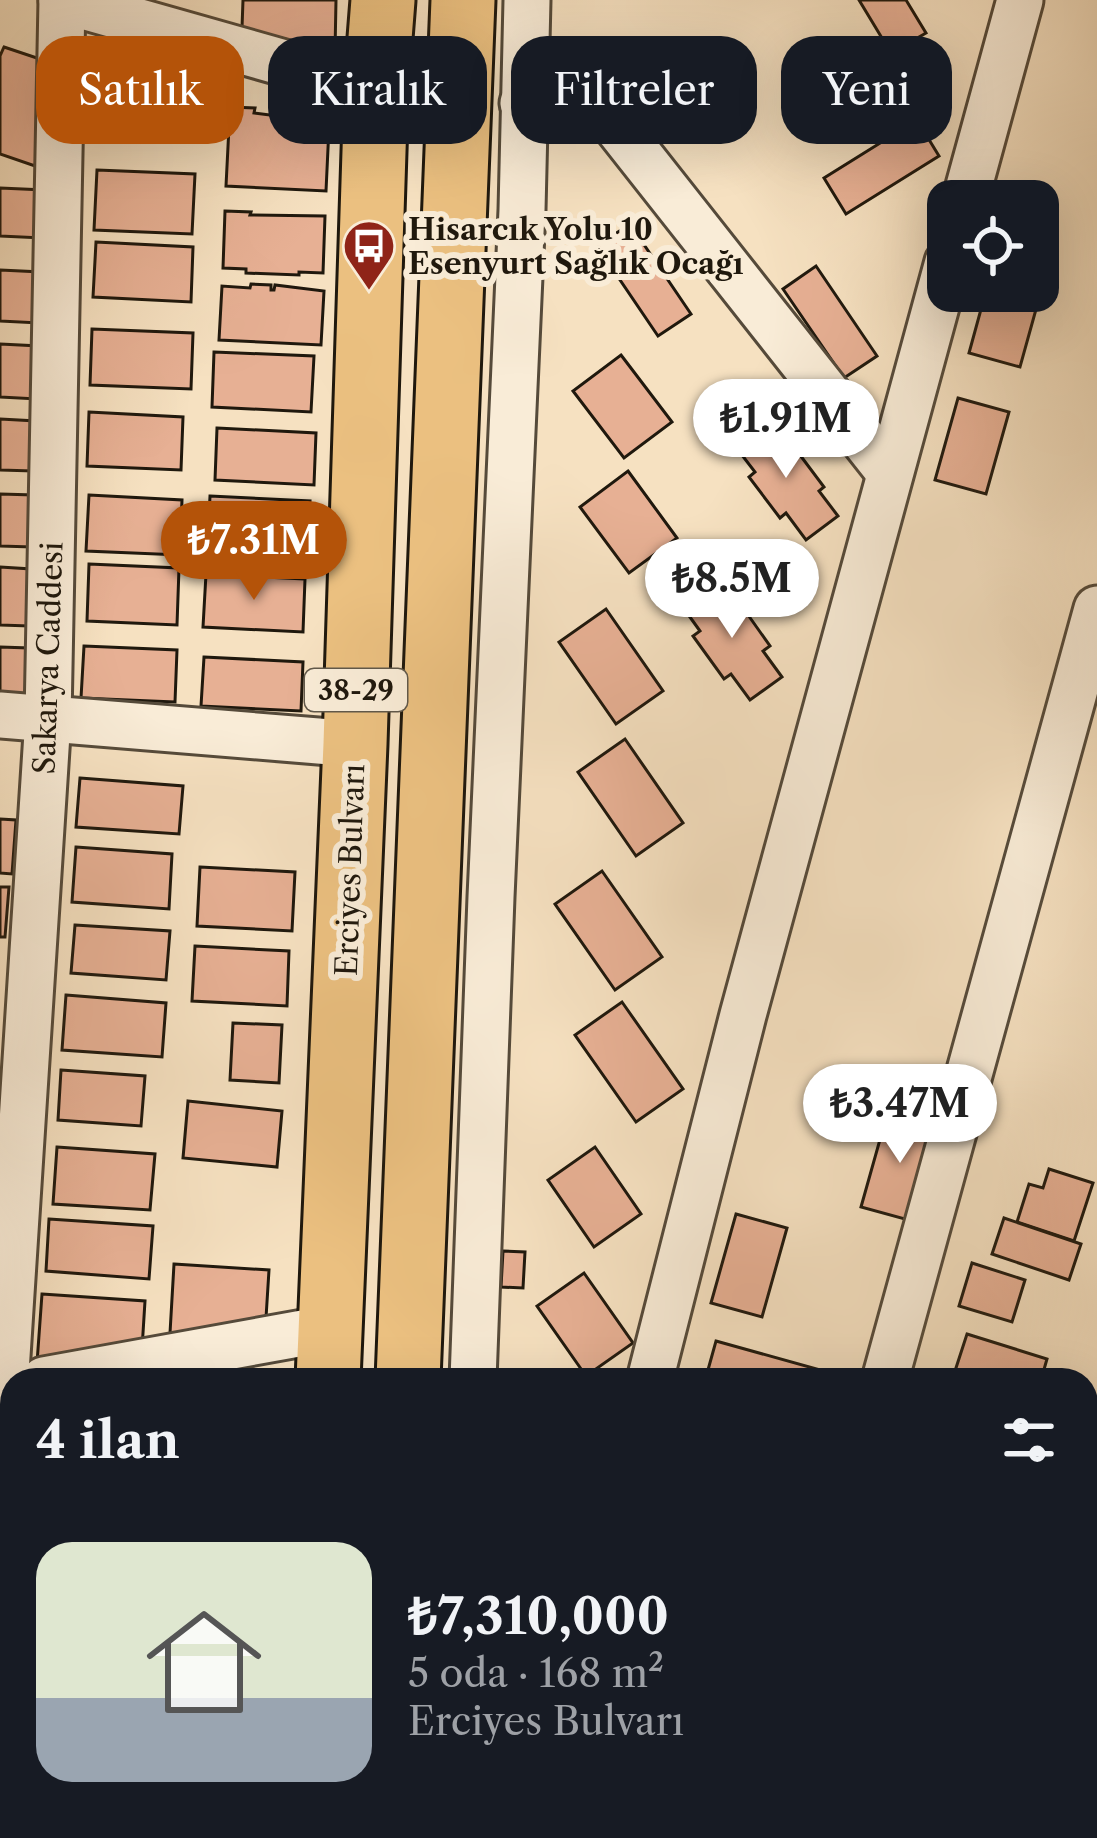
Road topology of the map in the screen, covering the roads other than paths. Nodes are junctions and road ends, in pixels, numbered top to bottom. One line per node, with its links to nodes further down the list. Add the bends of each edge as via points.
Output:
1 (62, 0): 8 (street); 17 (street, Sakarya Caddesi)
2 (383, 0): 6 (highway, Erciyes Bulvarı / 38-29)
3 (463, 0): 22 (highway, 38-29)
4 (527, 0): 7 (street)
5 (1020, 0): 12 (street)
6 (380, 36)
7 (526, 36)
8 (268, 58)
9 (374, 144): 18 (highway, Erciyes Bulvarı / 38-29)
10 (523, 144): 23 (street)
11 (631, 144): 14 (street)
12 (971, 180)
13 (934, 312): 14 (street)
14 (890, 473): 24 (street)
15 (1097, 609): 25 (street)
16 (0, 715): 17 (street)
17 (48, 718): 18 (street); 20 (street, Sakarya Caddesi)
18 (355, 744): 19 (highway, Erciyes Bulvarı / 38-29)
19 (330, 1354): 21 (street)
20 (16, 1368)
21 (188, 1368)
22 (408, 1368)
23 (479, 1368)
24 (653, 1368)
25 (888, 1368)

